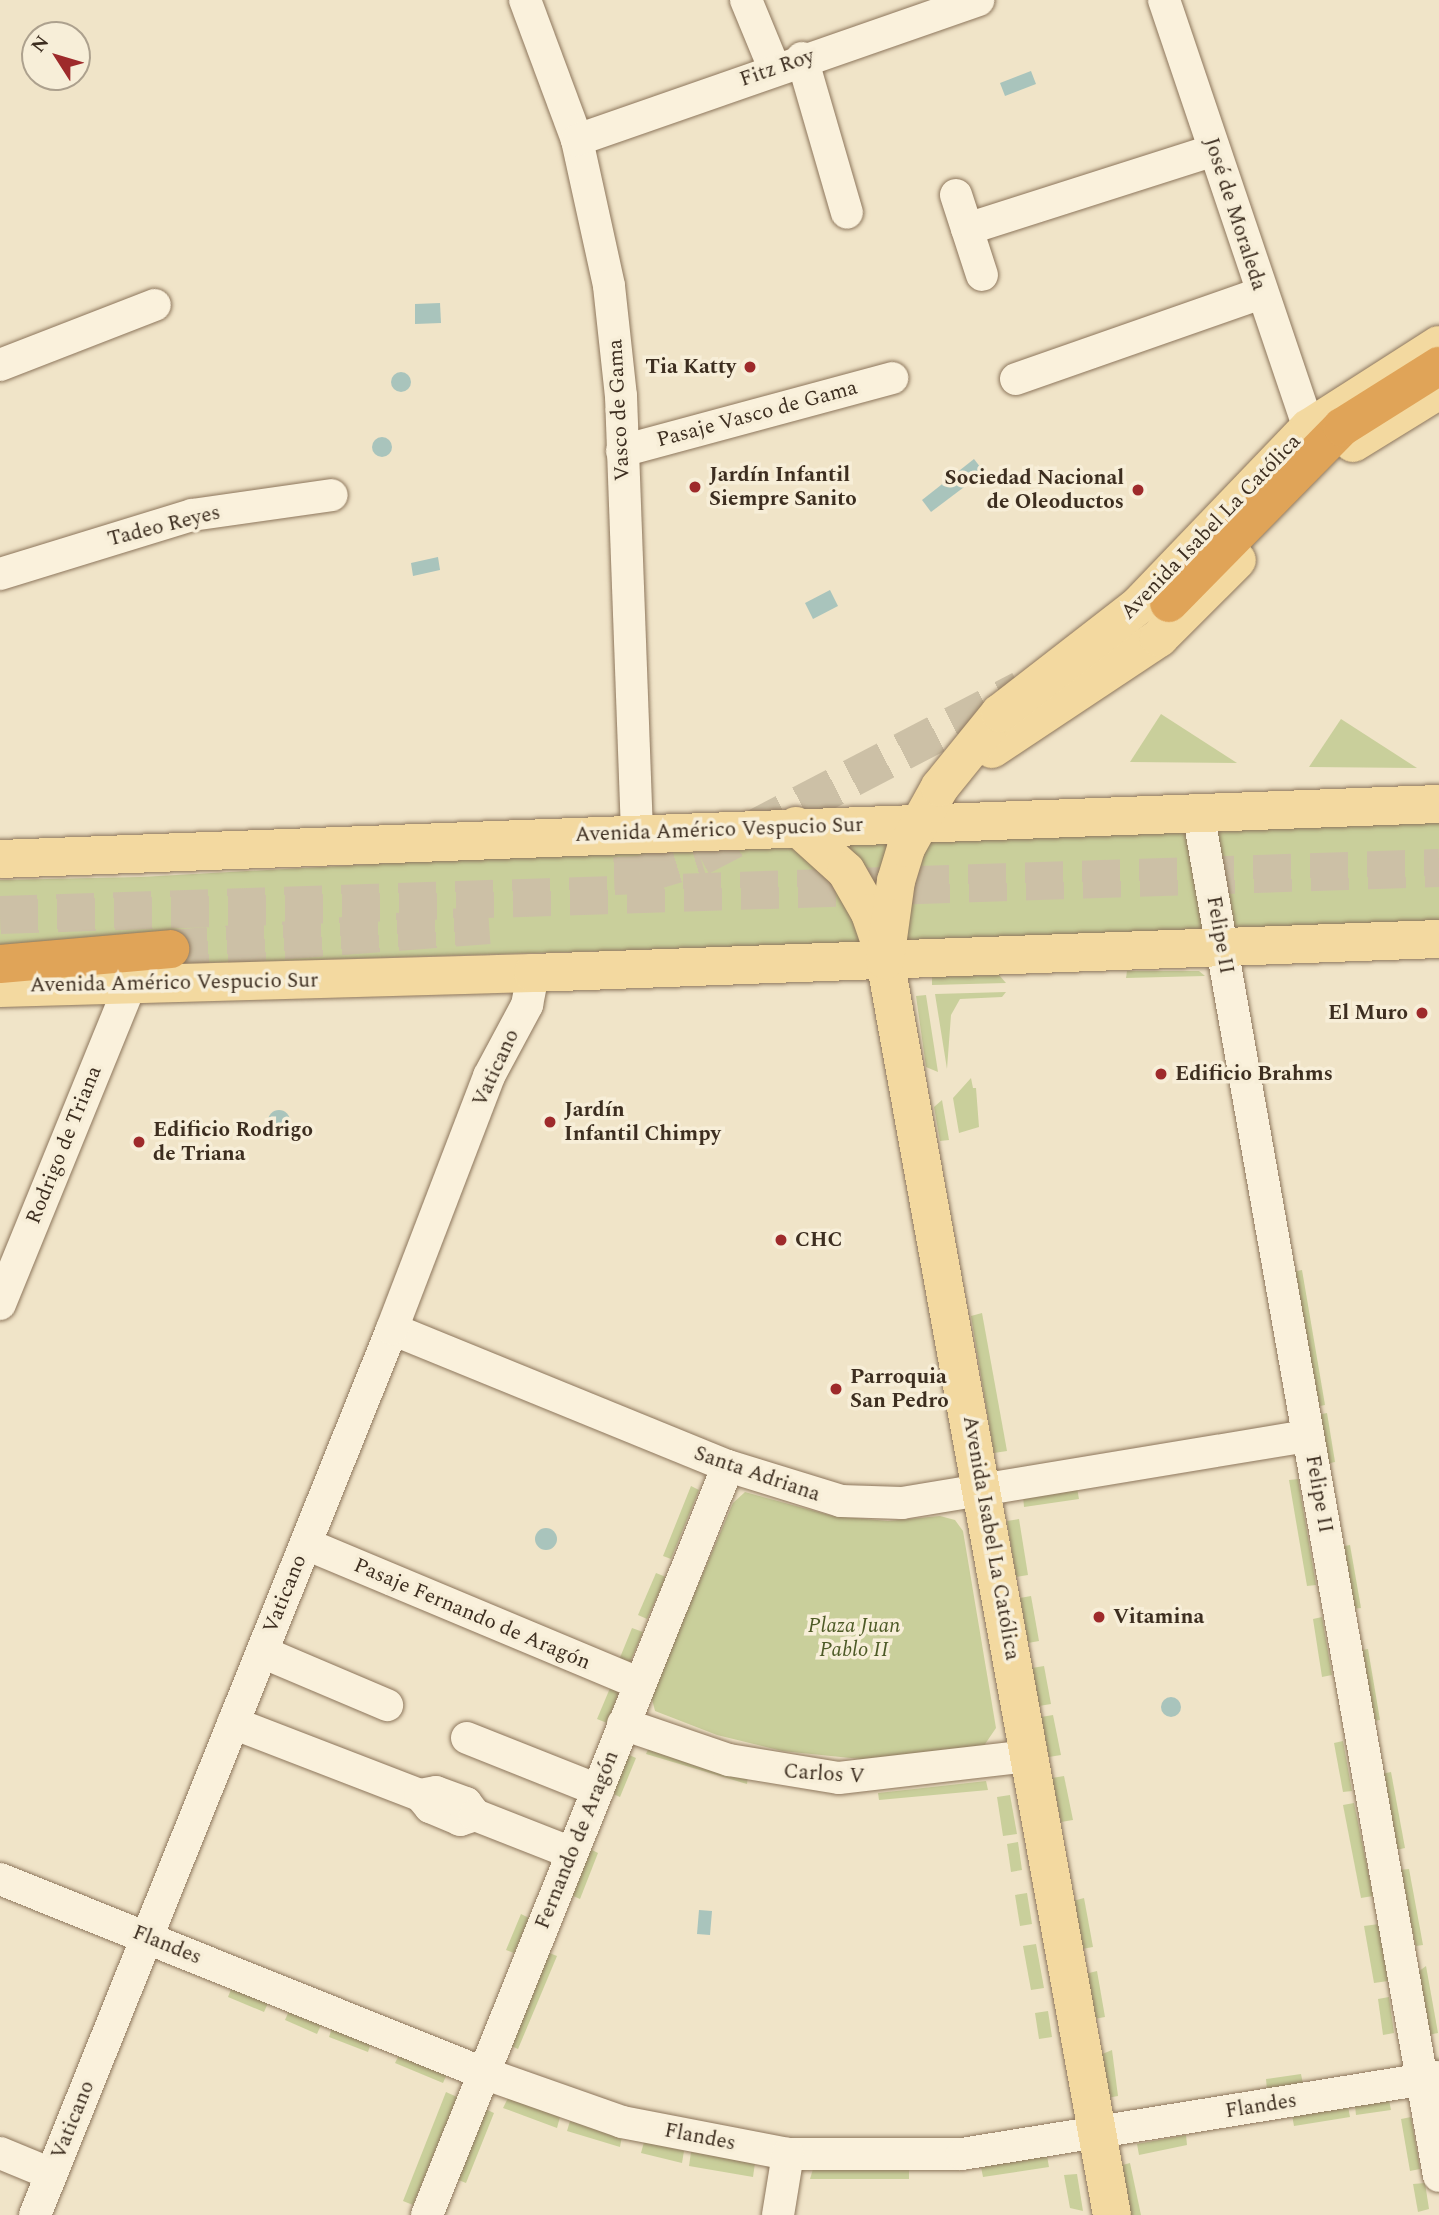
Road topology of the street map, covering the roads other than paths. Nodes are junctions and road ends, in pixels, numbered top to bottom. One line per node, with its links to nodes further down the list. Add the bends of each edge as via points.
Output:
1 (525, 0): 6 (street, Vasco de Gama)
2 (746, 0): 5 (street)
3 (978, 0): 5 (street, Fitz Roy)
4 (1164, 0): 7 (street, José de Moraleda)
5 (788, 63): 6 (street, Fitz Roy); 9 (street)
6 (577, 140): 21 (street, Vasco de Gama, via 609,286)
7 (1214, 150): 10 (street); 12 (street, José de Moraleda)
8 (956, 195): 10 (street)
9 (847, 213)
10 (967, 229): 11 (street)
11 (982, 275)
12 (1262, 293): 18 (street); 20 (street, José de Moraleda)
13 (155, 305): 15 (street)
14 (1439, 345): 20 (main road, Avenida Isabel La Católica)
15 (0, 365)
16 (1439, 366): 24 (highway, via 1342,427)
17 (892, 378): 21 (street, Pasaje Vasco de Gama)
18 (1016, 379)
19 (1439, 390): 25 (main road, Avenida Isabel La Católica, via 1353,443 1326,466 1160,638)
20 (1309, 428): 25 (main road, Avenida Isabel La Católica, via 1139,605 1000,713)
21 (622, 451): 30 (street, Vasco de Gama)
22 (332, 495): 23 (street, Tadeo Reyes, via 192,515)
23 (0, 574)
24 (1169, 603)
25 (940, 787): 28 (main road, Avenida Isabel La Católica)
26 (1439, 804): 27 (main road, Avenida Américo Vespucio Sur)
27 (1198, 812): 28 (main road, Avenida Américo Vespucio Sur); 33 (street, Felipe II)
28 (919, 822): 29 (main road, Avenida Américo Vespucio Sur); 35 (main road, Avenida Isabel La Católica, via 896,881)
29 (796, 826): 30 (main road, Avenida Américo Vespucio Sur); 35 (main road, via 829,852 859,890)
30 (637, 833): 31 (main road, Avenida Américo Vespucio Sur)
31 (0, 859)
32 (1439, 939): 33 (main road, Avenida Américo Vespucio Sur)
33 (1222, 945): 35 (main road, Avenida Américo Vespucio Sur); 42 (street, Felipe II)
34 (170, 948): 36 (highway)
35 (885, 960): 37 (main road, Avenida Américo Vespucio Sur); 44 (main road, Avenida Isabel La Católica)
36 (0, 964)
37 (533, 973): 38 (main road, Avenida Américo Vespucio Sur); 41 (street, Vaticano, via 527,1005 489,1076)
38 (130, 986): 39 (main road, Avenida Américo Vespucio Sur); 40 (street, Rodrigo de Triana)
39 (0, 988)
40 (0, 1304)
41 (392, 1329): 43 (street, Santa Adriana); 45 (street, Vaticano)
42 (1308, 1436): 44 (street, Santa Adriana); 58 (street, Felipe II)
43 (728, 1466): 44 (street, Santa Adriana, via 841,1501 902,1503); 47 (street, Fernando de Aragón)
44 (983, 1490): 52 (main road, Avenida Isabel La Católica)
45 (306, 1544): 46 (street, Vaticano); 47 (street, Pasaje Fernando de Aragón)
46 (262, 1652): 48 (street); 49 (street, Vaticano)
47 (640, 1684): 50 (street, Fernando de Aragón)
48 (387, 1704)
49 (233, 1723): 54 (street, via 420,1795 430,1807 460,1820 475,1815); 56 (street, Vaticano)
50 (623, 1724): 52 (street, Carlos V, via 729,1760 839,1778); 53 (street, Fernando de Aragón)
51 (467, 1738): 53 (street)
52 (1030, 1756): 59 (main road, Avenida Isabel La Católica)
53 (598, 1790): 54 (street, Fernando de Aragón)
54 (572, 1853): 57 (street, Fernando de Aragón)
55 (0, 1878): 56 (street, Flandes)
56 (147, 1937): 57 (street, Flandes); 62 (street, Vaticano)
57 (483, 2073): 61 (street, Flandes, via 621,2122); 65 (street, Fernando de Aragón)
58 (1430, 2078): 59 (street, Flandes); 63 (street, Felipe II)
59 (1098, 2134): 61 (street, Flandes, via 962,2154); 67 (main road, Avenida Isabel La Católica)
60 (0, 2153): 62 (street)
61 (788, 2154): 66 (street)
62 (51, 2174): 64 (street, Vaticano)
63 (1439, 2176)
64 (35, 2215)
65 (427, 2215)
66 (778, 2215)
67 (1112, 2215)

